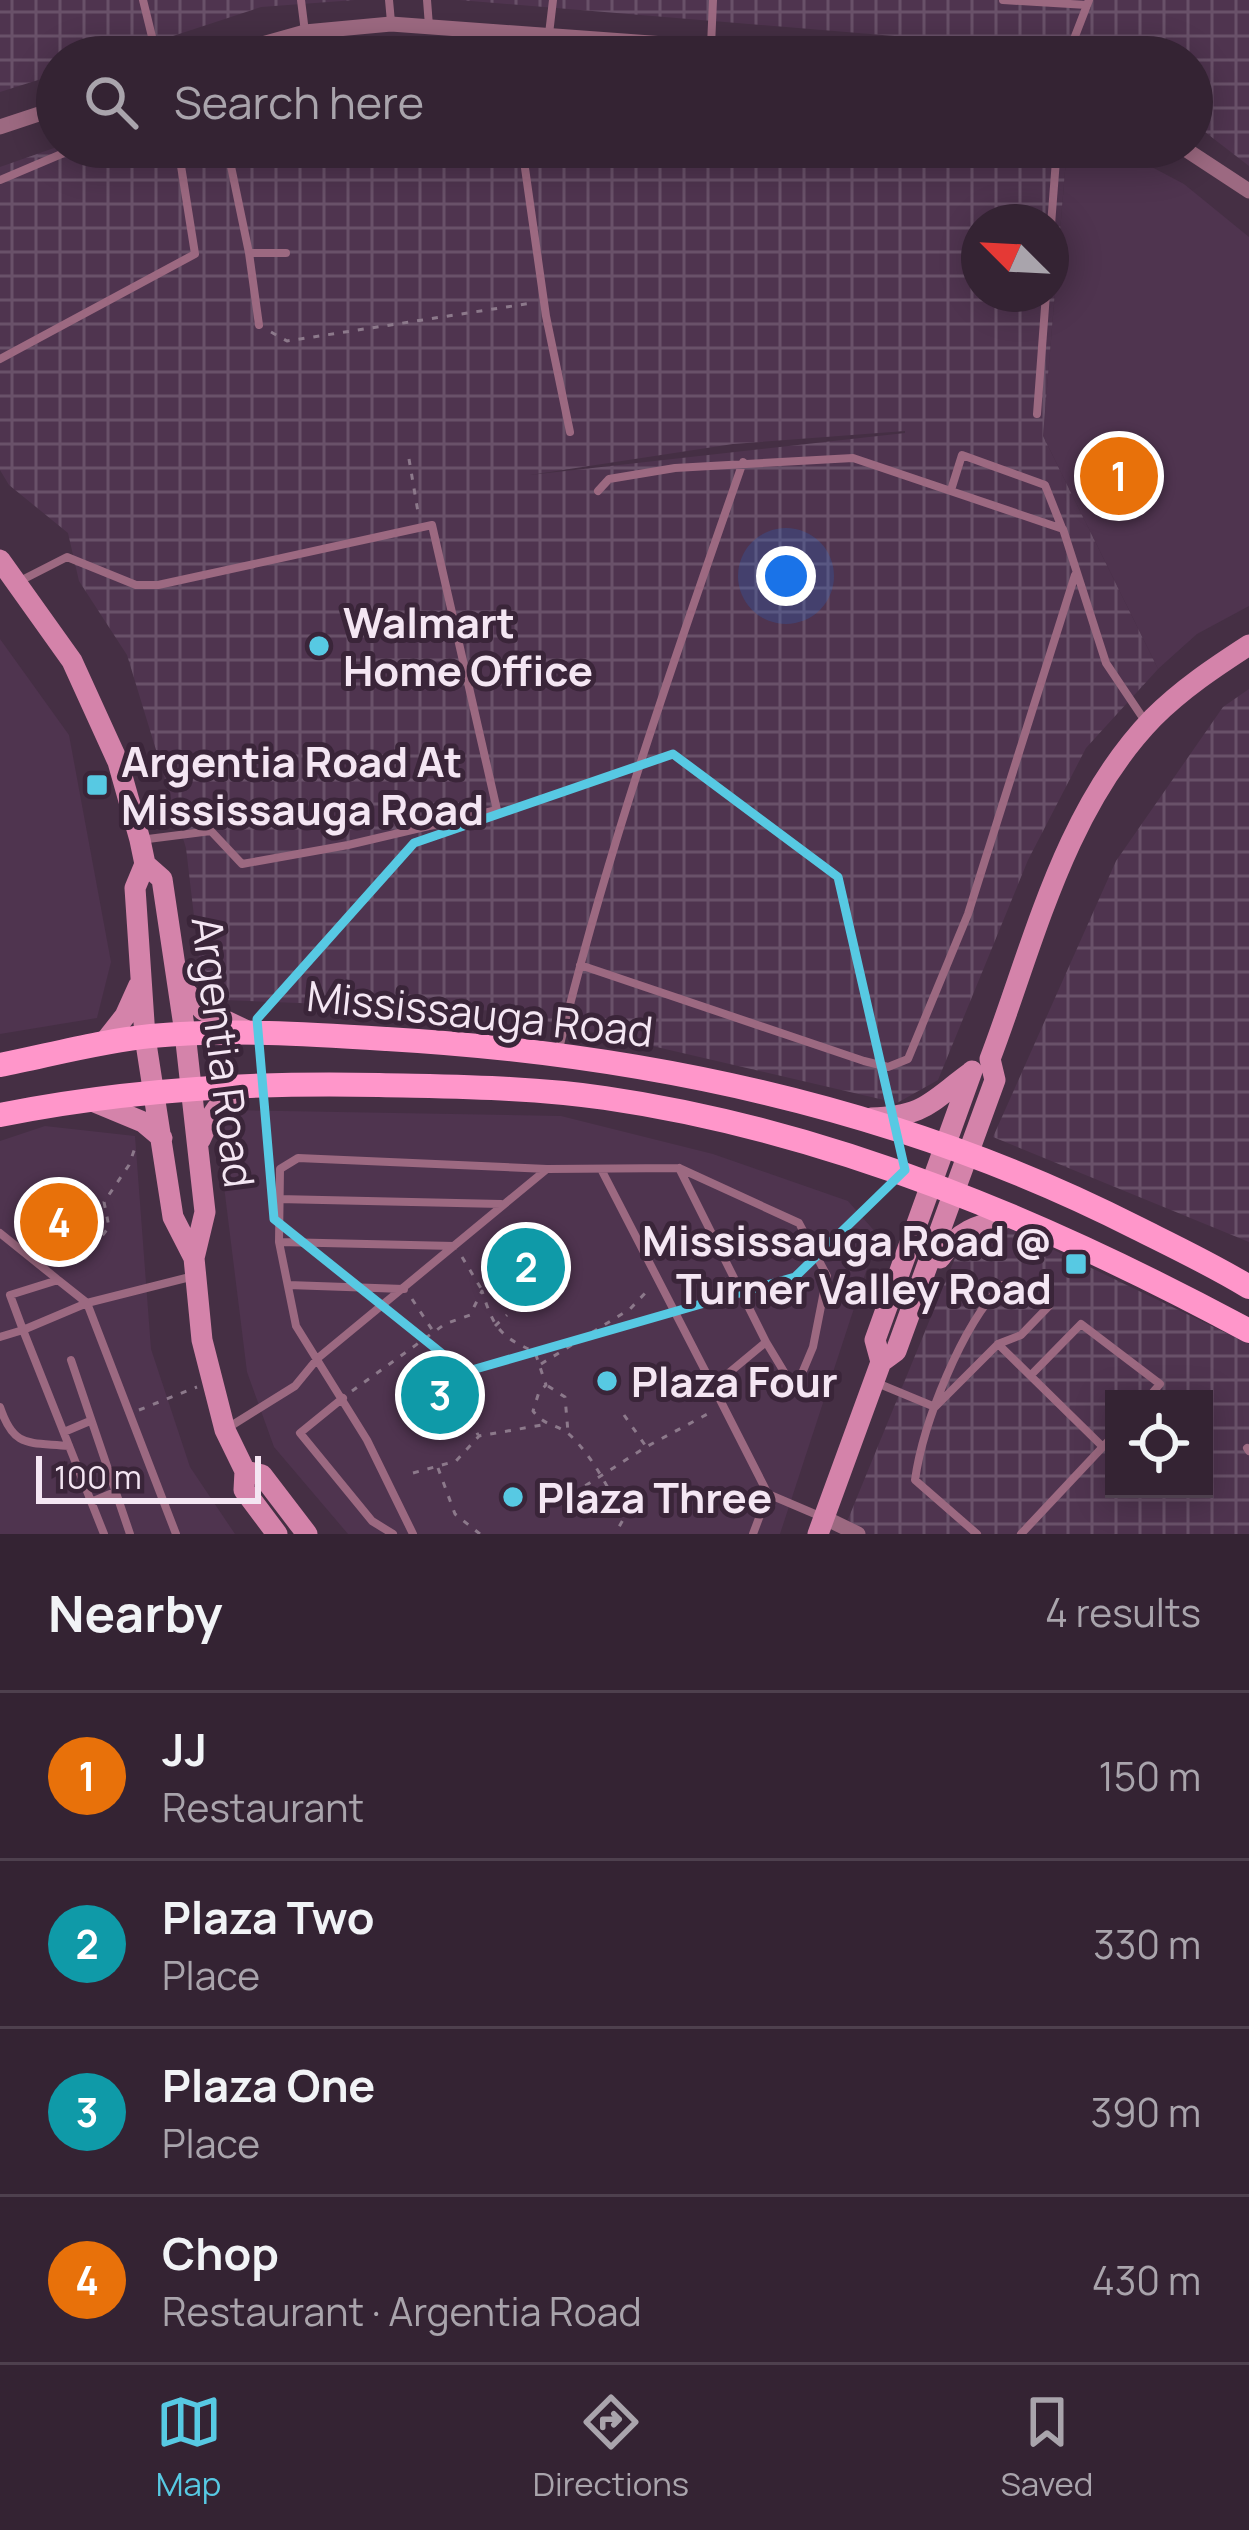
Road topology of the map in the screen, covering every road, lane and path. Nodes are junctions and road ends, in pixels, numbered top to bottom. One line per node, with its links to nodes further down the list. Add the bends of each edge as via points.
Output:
1 (160, 0): 8 (lane)
2 (301, 0): 12 (lane)
3 (388, 0): 10 (lane)
4 (427, 0): 11 (lane)
5 (553, 0): 14 (lane)
6 (713, 0): 19 (lane)
7 (1003, 0): 9 (lane)
8 (144, 2): 15 (lane)
9 (1088, 3): 20 (lane)
10 (391, 24): 11 (street); 12 (street)
11 (429, 26): 13 (street)
12 (305, 32): 16 (street)
13 (526, 33): 14 (street); 17 (lane)
14 (549, 34): 18 (street)
15 (152, 36)
16 (291, 36)
17 (526, 36)
18 (574, 36)
19 (711, 36)
20 (1075, 36)
21 (36, 116): 22 (street)
22 (0, 128)
23 (36, 165): 29 (lane)
24 (1213, 167): 30 (street)
25 (181, 168): 37 (lane, via 195,254)
26 (231, 168): 32 (lane)
27 (525, 168): 34 (lane)
28 (1055, 168): 31 (lane)
29 (0, 180)
30 (1249, 191)
31 (1053, 204)
32 (249, 253): 33 (lane); 36 (lane)
33 (286, 253)
34 (544, 301): 36 (path, via 287,341); 39 (lane)
35 (1045, 312): 38 (lane)
36 (259, 325)
37 (0, 359)
38 (1037, 414)
39 (570, 432)
40 (409, 459): 44 (path)
41 (743, 462): 42 (lane, via 853,458); 43 (lane, via 608,479); 53 (lane)
42 (951, 490): 45 (lane); 45 (lane, via 962,455 1045,485)
43 (598, 491)
44 (421, 526): 48 (lane, via 158,585 136,585 68,557); 51 (lane, via 432,525 496,810 242,864 211,831)
45 (1063, 529): 47 (lane)
46 (0, 560): 48 (street, Argentia Road)
47 (1076, 575): 50 (lane, via 1106,663); 53 (lane, via 968,914 908,1059 888,1067 864,1061)
48 (16, 583): 51 (street, Argentia Road, via 72,661 118,762)
49 (1249, 645): 50 (street, via 1195,680)
50 (1148, 725): 62 (street, via 1074,837)
51 (140, 840): 52 (street, Argentia Road)
52 (145, 864): 54 (street, Argentia Road, via 135,888); 55 (street, Argentia Road, via 162,879)
53 (580, 965): 60 (lane)
54 (140, 984): 58 (street, Argentia Road); 59 (street)
55 (179, 985): 56 (street, via 203,1010); 57 (street, Argentia Road)
56 (245, 1030): 57 (main road, Mississauga Road); 60 (main road, Mississauga Road)
57 (185, 1034): 58 (main road, Mississauga Road); 64 (street, Argentia Road)
58 (145, 1036): 59 (main road, Mississauga Road); 65 (street, Argentia Road)
59 (103, 1044): 61 (main road, Mississauga Road)
60 (557, 1054): 68 (main road, Mississauga Road)
61 (0, 1065)
62 (981, 1065): 68 (street, via 918,1112); 72 (street, via 995,1080)
63 (250, 1085): 64 (main road, Mississauga Road); 71 (street, via 227,1096); 76 (main road, Mississauga Road, via 606,1098 812,1145)
64 (191, 1089): 65 (main road, Mississauga Road); 71 (street, Argentia Road)
65 (154, 1094): 66 (main road, Mississauga Road); 70 (street, Argentia Road)
66 (90, 1100): 67 (main road, Mississauga Road); 69 (street)
67 (0, 1115)
68 (865, 1119): 72 (main road, Mississauga Road)
69 (143, 1122): 70 (street); 83 (path, via 129,1165 104,1202 109,1227 86,1258)
70 (161, 1138): 84 (street, Argentia Road, via 173,1217)
71 (198, 1146): 84 (street, Argentia Road, via 205,1212)
72 (958, 1148): 76 (street); 88 (main road, Mississauga Road, via 1085,1202)
73 (601, 1168): 74 (lane); 75 (lane); 86 (lane)
74 (679, 1168): 99 (lane); 99 (lane, via 799,1223 827,1276 795,1390)
75 (547, 1169): 77 (lane, via 298,1158 280,1168); 78 (lane)
76 (942, 1189): 79 (main road, Mississauga Road); 91 (street); 104 (street, via 875,1340)
77 (278, 1199): 78 (lane); 81 (lane)
78 (502, 1204): 82 (lane)
79 (1013, 1216): 91 (street, via 954,1237); 96 (main road, Mississauga Road)
80 (0, 1233): 83 (lane)
81 (279, 1242): 82 (lane); 87 (lane)
82 (455, 1246): 89 (lane); 90 (path)
83 (41, 1263): 85 (lane)
84 (195, 1266): 92 (lane); 106 (street, Argentia Road)
85 (58, 1280): 92 (lane); 95 (lane, via 10,1295)
86 (656, 1281): 103 (path, via 630,1309); 108 (lane)
87 (288, 1285): 89 (lane); 101 (lane, via 296,1326)
88 (1249, 1288)
89 (406, 1289): 97 (path); 101 (lane)
90 (482, 1291): 94 (path); 97 (path, via 470,1315)
91 (918, 1294): 104 (street, via 896,1351)
92 (87, 1303): 95 (lane); 114 (lane)
93 (508, 1315): 94 (path)
94 (494, 1327): 103 (path, via 535,1352)
95 (23, 1330): 98 (lane); 121 (lane)
96 (1249, 1331)
97 (434, 1332): 110 (path)
98 (0, 1337)
99 (766, 1342): 108 (lane)
100 (998, 1344): 105 (lane); 113 (lane); 113 (lane, via 1021,1335 1049,1306 1002,1285 981,1306)
101 (318, 1358): 110 (lane); 119 (lane, via 295,1386)
102 (71, 1360): 117 (lane)
103 (540, 1365): 107 (path)
104 (877, 1372): 113 (lane); 134 (street)
105 (1031, 1376): 109 (lane, via 1081,1324 1160,1384); 125 (lane)
106 (211, 1382): 114 (path); 119 (street, Argentia Road)
107 (547, 1385): 118 (path, via 533,1411); 120 (path, via 565,1396)
108 (712, 1386): 112 (lane)
109 (1155, 1390)
110 (343, 1398): 141 (lane, via 300,1433 372,1521); 142 (lane)
111 (0, 1406): 123 (lane, via 8,1431 21,1441)
112 (723, 1406): 124 (path); 131 (lane)
113 (935, 1407): 147 (lane, via 915,1480)
114 (130, 1413): 138 (lane)
115 (624, 1415): 124 (path)
116 (471, 1419): 122 (path)
117 (90, 1421): 121 (lane); 130 (lane)
118 (544, 1425): 120 (path); 122 (path)
119 (224, 1430): 127 (street, Argentia Road)
120 (568, 1432): 129 (path)
121 (64, 1433): 123 (lane)
122 (479, 1436): 126 (path, via 456,1461)
123 (69, 1446): 132 (lane)
124 (646, 1447): 129 (path)
125 (1103, 1447): 148 (lane)
126 (437, 1466): 128 (path); 135 (path, via 455,1514)
127 (245, 1471): 139 (street, Argentia Road, via 244,1490); 140 (street, Argentia Road, via 262,1475)
128 (413, 1473)
129 (603, 1477): 133 (path); 144 (path, via 624,1518)
130 (115, 1492): 132 (lane); 137 (lane)
131 (768, 1494): 134 (lane); 145 (lane)
132 (91, 1502): 136 (lane)
133 (560, 1502)
134 (821, 1526): 146 (street)
135 (472, 1533): 143 (path)
136 (104, 1534)
137 (130, 1534)
138 (176, 1534)
139 (278, 1534)
140 (308, 1534)
141 (393, 1534)
142 (413, 1534)
143 (480, 1534)
144 (615, 1534)
145 (752, 1534)
146 (859, 1534)
147 (977, 1534)
148 (1021, 1534)

